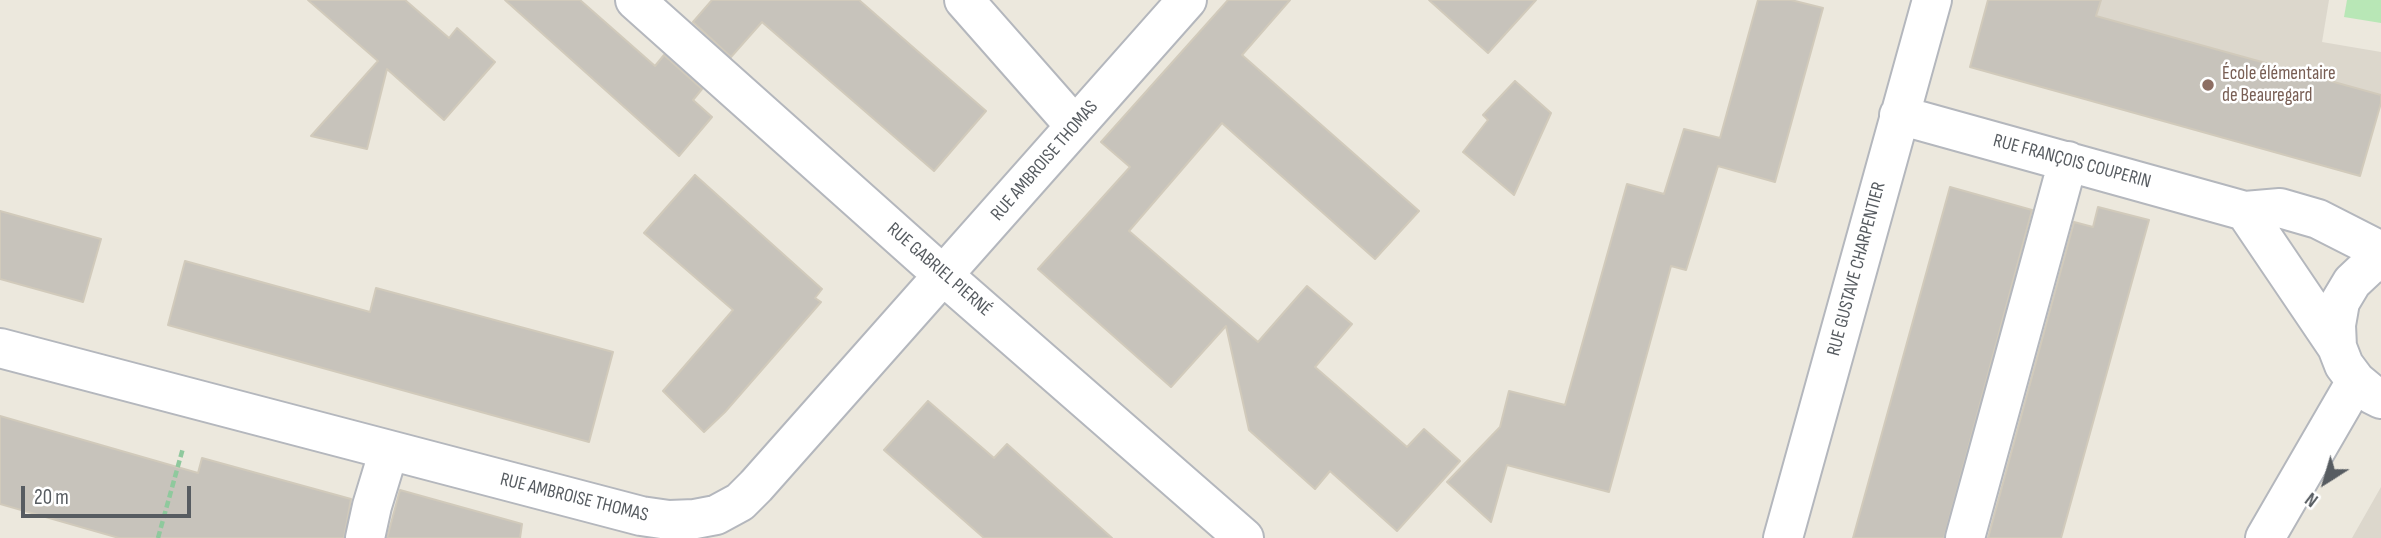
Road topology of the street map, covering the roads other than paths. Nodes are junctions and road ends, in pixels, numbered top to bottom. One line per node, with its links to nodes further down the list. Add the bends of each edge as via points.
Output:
1 (635, 0): 11 (street, RUE GABRIEL PIERNÉ)
2 (964, 0): 6 (street)
3 (1187, 0): 6 (street, RUE AMBROISE THOMAS)
4 (1932, 0): 5 (street, RUE GUSTAVE CHARPENTIER)
5 (1899, 115): 7 (street, RUE FRANÇOIS COUPERIN); 18 (street, RUE GUSTAVE CHARPENTIER)
6 (1075, 126): 11 (street, RUE AMBROISE THOMAS)
7 (2068, 161): 8 (street, RUE FRANÇOIS COUPERIN); 19 (street)
8 (2245, 211): 9 (street, RUE FRANÇOIS COUPERIN, via 2280,208 2318,219); 12 (street)
9 (2381, 251)
10 (2381, 260): 12 (street, via 2352,282 2340,302)
11 (944, 275): 15 (street, RUE AMBROISE THOMAS, via 757,486 716,515 669,520 641,516); 17 (street, RUE GABRIEL PIERNÉ)
12 (2337, 347): 14 (street, via 2344,366)
13 (0, 348): 15 (street, RUE AMBROISE THOMAS)
14 (2368, 390): 20 (street)
15 (389, 450): 16 (street)
16 (365, 538)
17 (1244, 538)
18 (1783, 538)
19 (1965, 538)
20 (2265, 538)

